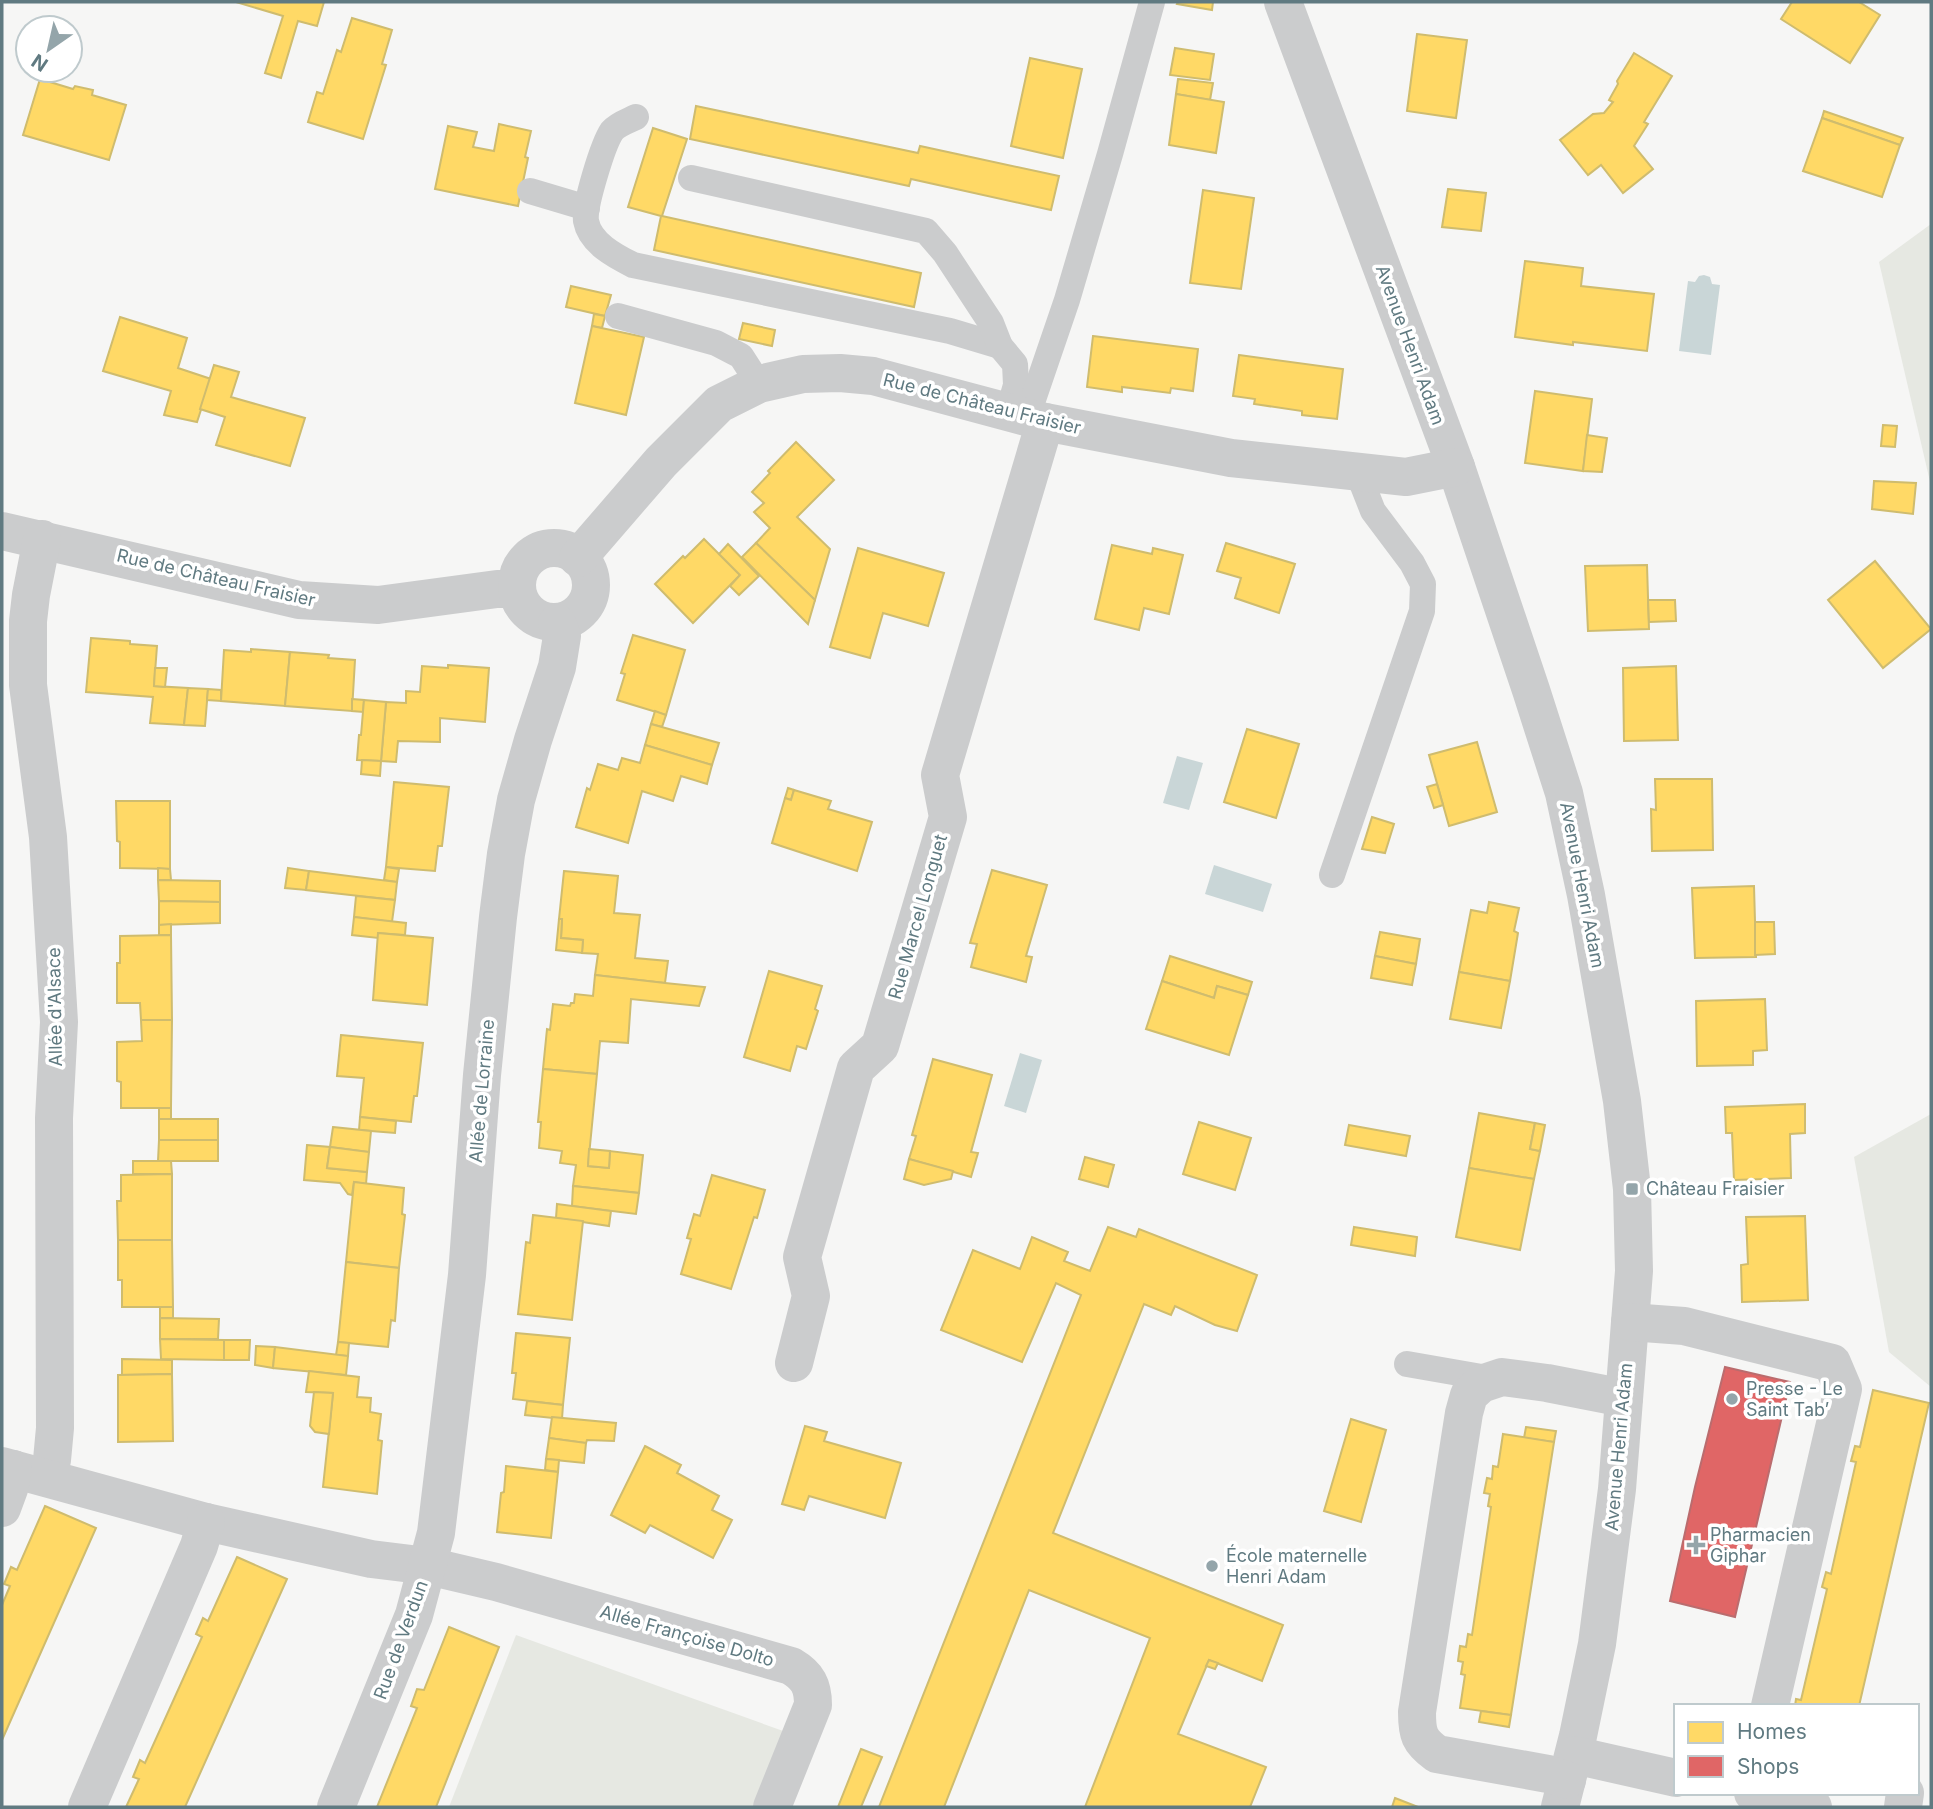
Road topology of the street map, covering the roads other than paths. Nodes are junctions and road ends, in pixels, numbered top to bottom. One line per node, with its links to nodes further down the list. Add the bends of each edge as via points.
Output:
1 (1152, 2): 10 (lane, via 1111,154)
2 (1283, 2): 11 (street, Avenue Henri Adam)
3 (636, 117): 6 (lane, via 612,132)
4 (691, 178): 8 (lane, via 926,231 991,323)
5 (530, 191): 6 (lane)
6 (587, 208): 8 (lane, via 586,221 595,238 612,255 633,265 950,331)
7 (618, 316): 9 (lane, via 716,344 741,356)
8 (1000, 346): 10 (lane, via 1015,364 1016,385)
9 (759, 384): 10 (street, Rue de Château Fraisier, via 803,374 873,376); 15 (street, Rue de Château Fraisier, via 710,412)
10 (1027, 417): 12 (street, Rue de Château Fraisier, via 1231,458); 20 (street, Rue Marcel Longuet, via 940,775 948,817 880,1046 856,1068 802,1256 811,1296)
11 (1455, 467): 12 (street, Rue de Château Fraisier, via 1406,477); 19 (street, Avenue Henri Adam, via 1564,793 1586,895 1622,1101 1632,1189)
12 (1358, 473): 18 (lane, via 1373,511 1423,584 1422,611)
13 (2, 531): 14 (street, Rue de Château Fraisier)
14 (42, 540): 16 (street, Rue de Château Fraisier, via 299,600 378,605); 24 (street, Allée d'Alsace, via 30,595 28,685 48,837 59,1022 54,1118 55,1428 52,1460)
15 (578, 558): 16 (street, via 562,547 546,547 529,555 519,568); 17 (street, via 589,572 592,587 586,606)
16 (516, 589): 17 (street, via 523,606 537,618)
17 (558, 623): 27 (street, Allée de Lorraine, via 562,636 557,667 516,800 504,867 467,1275 436,1533)
18 (1332, 875)
19 (1630, 1322): 23 (street, Avenue Henri Adam); 28 (street, via 1684,1326 1832,1363 1843,1389)
20 (794, 1363)
21 (1407, 1364): 22 (lane)
22 (1493, 1380): 23 (street, via 1547,1383); 30 (street, via 1469,1395 1465,1408 1417,1712 1419,1736 1437,1754)
23 (1624, 1398): 30 (street, Avenue Henri Adam, via 1597,1644)
24 (20, 1471): 25 (street); 26 (street, Rue de Verdun)
25 (2, 1508)
26 (206, 1522): 27 (street, Rue de Verdun, via 371,1559); 32 (street)
27 (428, 1566): 33 (street, Rue de Verdun, via 414,1615); 34 (street, Allée Françoise Dolto, via 765,1658 805,1674 813,1689 813,1705)
28 (1770, 1704)
29 (1674, 1778): 30 (street)
30 (1567, 1781)
31 (1762, 1795): 35 (street)
32 (87, 1807)
33 (336, 1807)
34 (772, 1807)
35 (1813, 1807)

